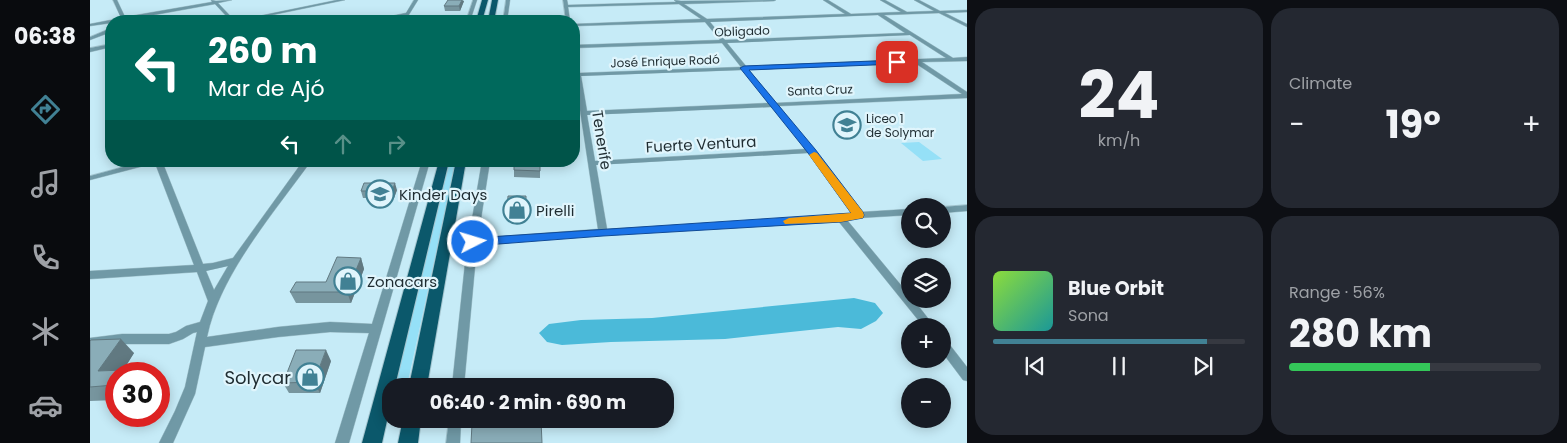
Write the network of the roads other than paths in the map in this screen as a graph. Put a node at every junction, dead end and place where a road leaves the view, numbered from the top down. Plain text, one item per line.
1 (115, 0) edge
2 (230, 0) edge
3 (343, 0) edge
4 (416, 0) edge
5 (475, 0) edge
6 (485, 0) edge
7 (495, 0) edge
8 (508, 0) edge
9 (564, 0) edge
10 (774, 0) edge
11 (825, 0) edge
12 (882, 0) edge
13 (916, 0) edge
14 (214, 1) edge
15 (678, 1) edge
16 (621, 2) edge
17 (565, 6) junction
18 (941, 12) junction
19 (967, 12) edge
20 (407, 14) joint
21 (907, 14) junction
22 (122, 15) edge
23 (148, 15) edge
24 (229, 15) edge
25 (266, 15) edge
26 (402, 15) edge
27 (470, 15) edge
28 (481, 15) edge
29 (492, 15) edge
30 (506, 15) edge
31 (567, 15) edge
32 (880, 15) junction
33 (851, 16) junction
34 (707, 21) junction
35 (105, 23) edge
36 (90, 25) edge
37 (580, 25) edge
38 (967, 26) edge
39 (105, 33) edge
40 (911, 34) junction
41 (90, 39) edge
42 (723, 42) junction
43 (105, 47) edge
44 (580, 47) edge
45 (90, 50) edge
46 (967, 58) edge
47 (951, 59) junction
48 (916, 61) junction
49 (744, 68) junction
50 (580, 75) edge
51 (580, 96) edge
52 (967, 96) edge
53 (772, 103) junction
54 (584, 113) junction
55 (811, 151) junction
56 (592, 163) junction
57 (133, 167) edge
58 (158, 167) edge
59 (303, 167) edge
60 (424, 167) edge
61 (442, 167) edge
62 (460, 167) edge
63 (485, 167) edge
64 (90, 178) edge
65 (967, 208) edge
66 (951, 209) edge
67 (901, 213) edge
68 (859, 215) junction
69 (841, 219) junction
70 (603, 232) junction
71 (473, 242) junction
72 (238, 260) junction
73 (200, 268) junction
74 (90, 275) edge
75 (213, 301) junction
76 (923, 318) edge
77 (204, 326) junction
78 (377, 329) junction
79 (200, 342) junction
80 (90, 343) edge
81 (951, 355) edge
82 (967, 376) edge
83 (420, 378) edge
84 (459, 378) edge
85 (410, 428) edge
86 (454, 428) edge
87 (166, 443) edge
88 (342, 443) edge
89 (372, 443) edge
90 (408, 443) edge
91 (453, 443) edge

1 - 22 street
2 - 14 street
3 - 25 street
4 - 20 street
5 - 27 street
6 - 28 main road
7 - 29 main road
8 - 30 street
9 - 17 street
10 - 15 street
11 - 33 street
12 - 21 street
13 - 18 street
14 - 23 street
14 - 24 street
15 - 16 street
15 - 34 street
16 - 17 street
17 - 31 street
18 - 19 street
18 - 21 street
18 - 38 street
20 - 26 street
21 - 32 street
32 - 33 street
32 - 40 street
33 - 34 street
34 - 37 street
34 - 42 street
35 - 36 street
39 - 41 street
40 - 42 street, Obligado
40 - 47 street
42 - 44 street, Obligado
42 - 49 street
43 - 45 street
46 - 47 street, José Enrique Rodó
47 - 48 street, José Enrique Rodó
48 - 49 street, José Enrique Rodó
48 - 52 street
49 - 50 street, José Enrique Rodó
49 - 53 street
51 - 54 street, Tenerife
52 - 53 street, Santa Cruz
53 - 54 street, Santa Cruz
53 - 55 street
54 - 56 street, Tenerife
55 - 56 street, Fuerte Ventura
55 - 68 street
56 - 70 street, Tenerife
57 - 64 street
58 - 73 street
59 - 72 street
60 - 78 street
61 - 89 main road
62 - 83 main road
63 - 71 street
65 - 66 street
67 - 68 street
68 - 69 street
69 - 70 street
69 - 76 street
70 - 71 street
71 - 84 street
72 - 73 street
72 - 75 street
73 - 74 street
73 - 75 street
75 - 77 street
77 - 79 street
77 - 80 street
78 - 79 street
78 - 88 street
79 - 87 street
81 - 82 street
85 - 90 main road
86 - 91 street

